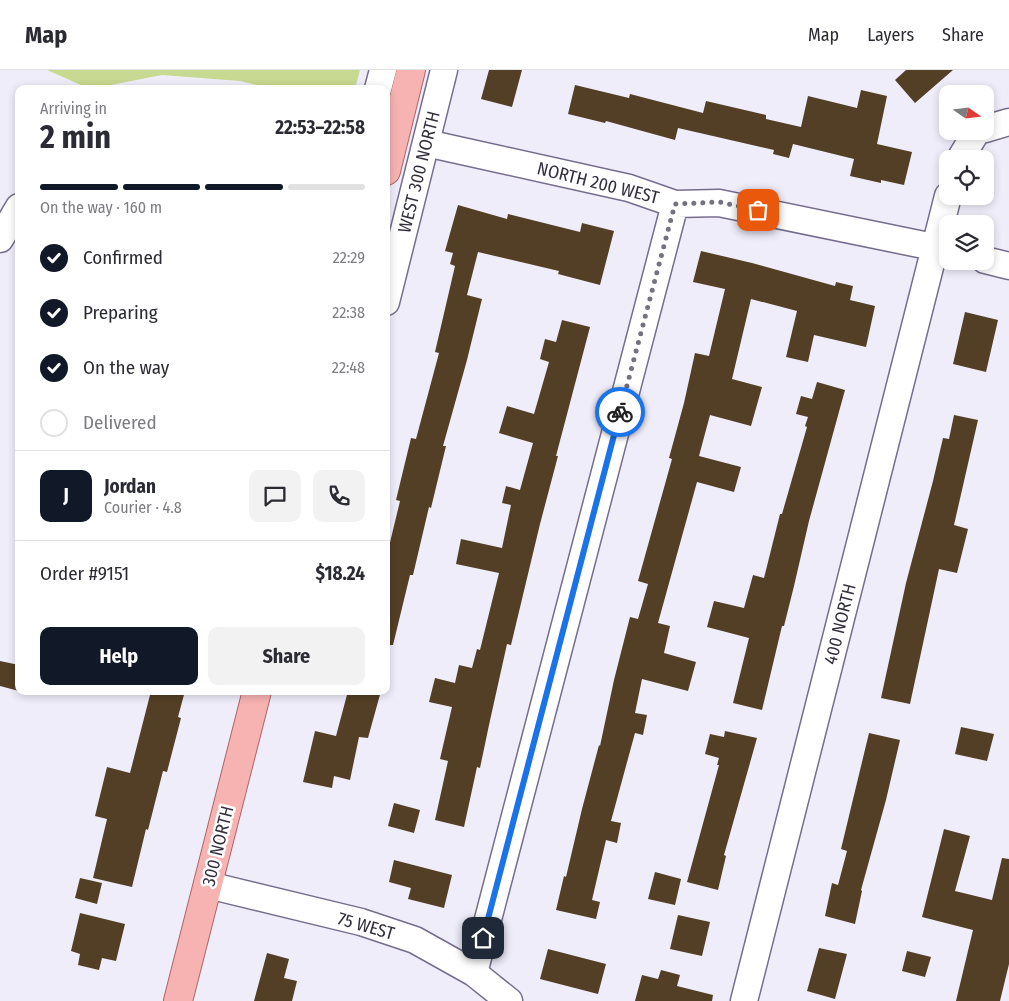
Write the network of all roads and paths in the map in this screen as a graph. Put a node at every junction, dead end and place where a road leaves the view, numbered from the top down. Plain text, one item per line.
1 (383, 70) edge
2 (411, 70) edge
3 (444, 70) edge
4 (379, 85) edge
5 (1009, 122) edge
6 (994, 126) edge
7 (426, 143) junction
8 (390, 155) edge
9 (675, 204) junction
10 (15, 214) edge
11 (0, 239) edge
12 (939, 248) edge
13 (939, 256) edge
14 (994, 262) edge
15 (1009, 266) edge
16 (390, 286) edge
17 (256, 695) edge
18 (208, 885) junction
19 (474, 973) junction
20 (178, 1001) edge
21 (509, 1001) edge
22 (744, 1001) edge

1 - 4 street
2 - 8 main road
3 - 7 street, WEST 300 NORTH
5 - 6 street
7 - 9 street, NORTH 200 WEST
7 - 16 street, WEST 300 NORTH
9 - 12 street, NORTH 200 WEST
9 - 19 street
10 - 11 street
13 - 22 street, 400 NORTH
14 - 15 street
17 - 18 main road, 300 NORTH
18 - 19 street, 75 WEST
18 - 20 main road, 300 NORTH
19 - 21 street, 75 WEST

